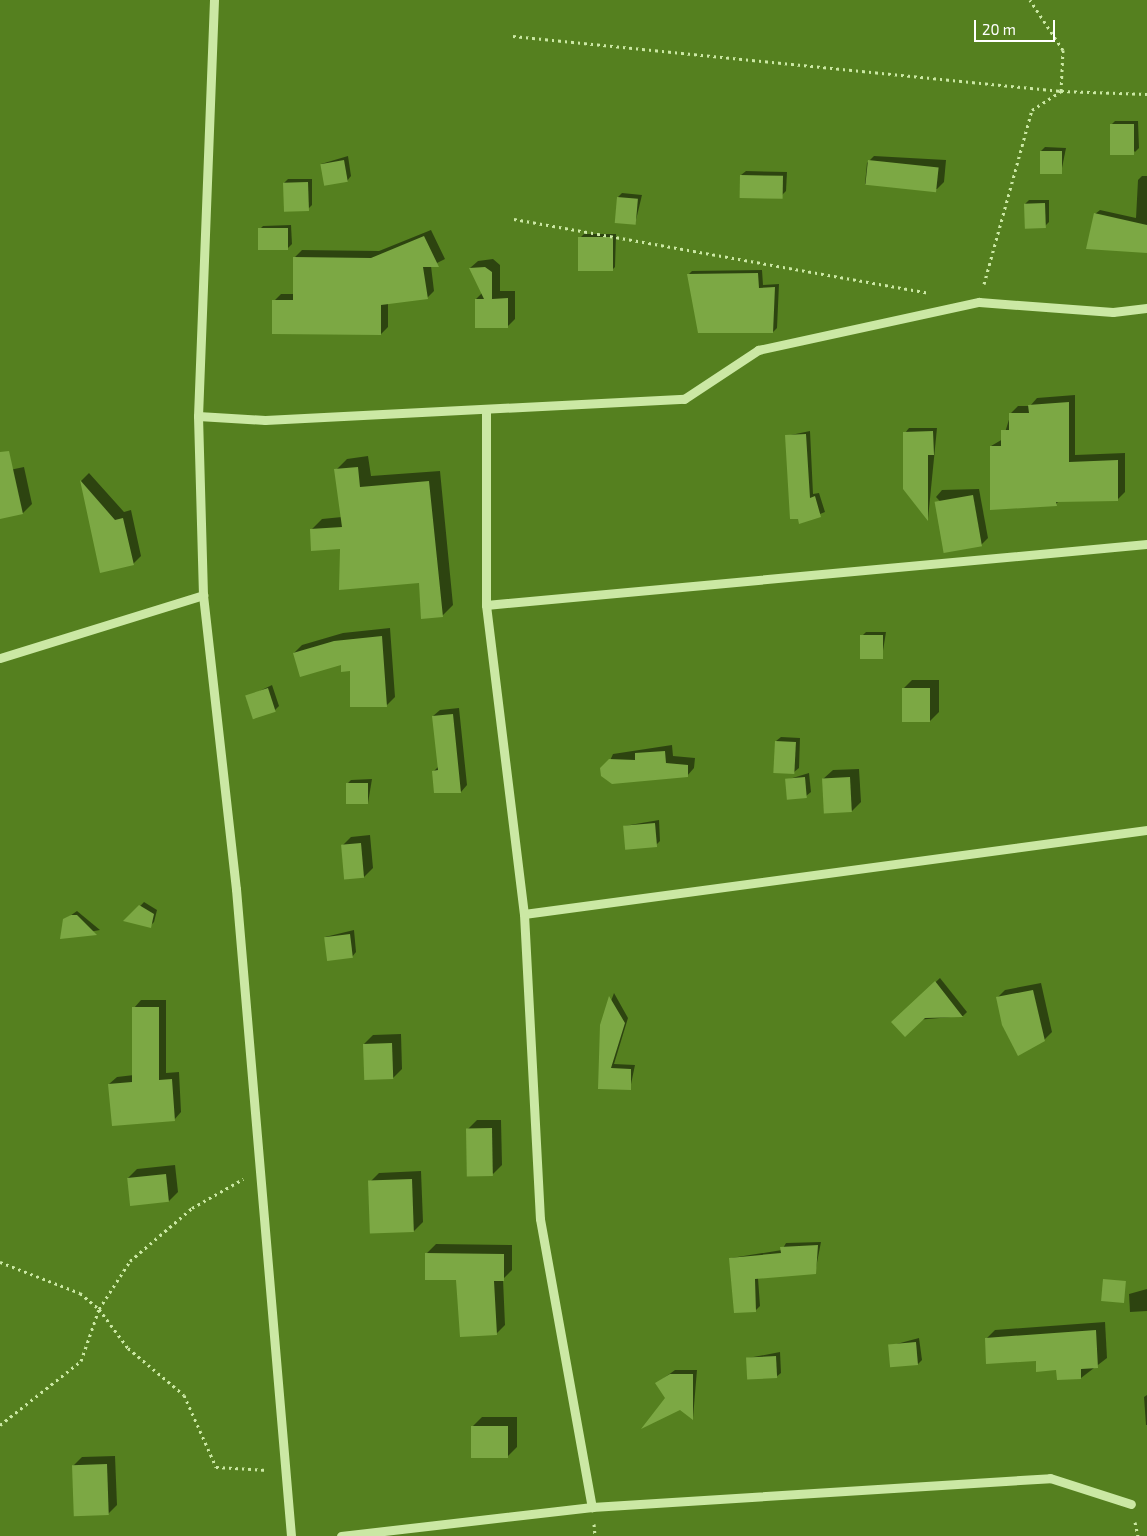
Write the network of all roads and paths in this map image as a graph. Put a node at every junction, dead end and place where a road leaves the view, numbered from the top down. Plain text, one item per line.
1 (214, 0) edge
2 (1030, 0) edge
3 (513, 36) dead end
4 (1062, 91) junction
5 (1147, 94) edge
6 (514, 219) dead end
7 (931, 294) dead end
8 (979, 302) junction
9 (1147, 308) edge
10 (486, 411) junction
11 (198, 416) junction
12 (1147, 544) edge
13 (203, 595) junction
14 (486, 605) junction
15 (0, 658) edge
16 (1147, 830) edge
17 (524, 914) junction
18 (257, 1171) junction
19 (0, 1262) edge
20 (99, 1309) junction
21 (0, 1425) edge
22 (284, 1471) junction
23 (1131, 1504) dead end
24 (592, 1507) junction
25 (291, 1536) edge
26 (342, 1536) edge

1 - 11 street
2 - 4 path
3 - 4 path
4 - 5 path
4 - 8 path
6 - 7 path
8 - 9 street
8 - 10 street
10 - 11 street
10 - 14 street
11 - 13 street
12 - 14 street
13 - 15 street
13 - 18 street
14 - 17 street
16 - 17 street
17 - 24 street
18 - 20 path
18 - 22 street
19 - 20 path
20 - 21 path
20 - 22 path
22 - 25 street
23 - 24 street
24 - 26 street

